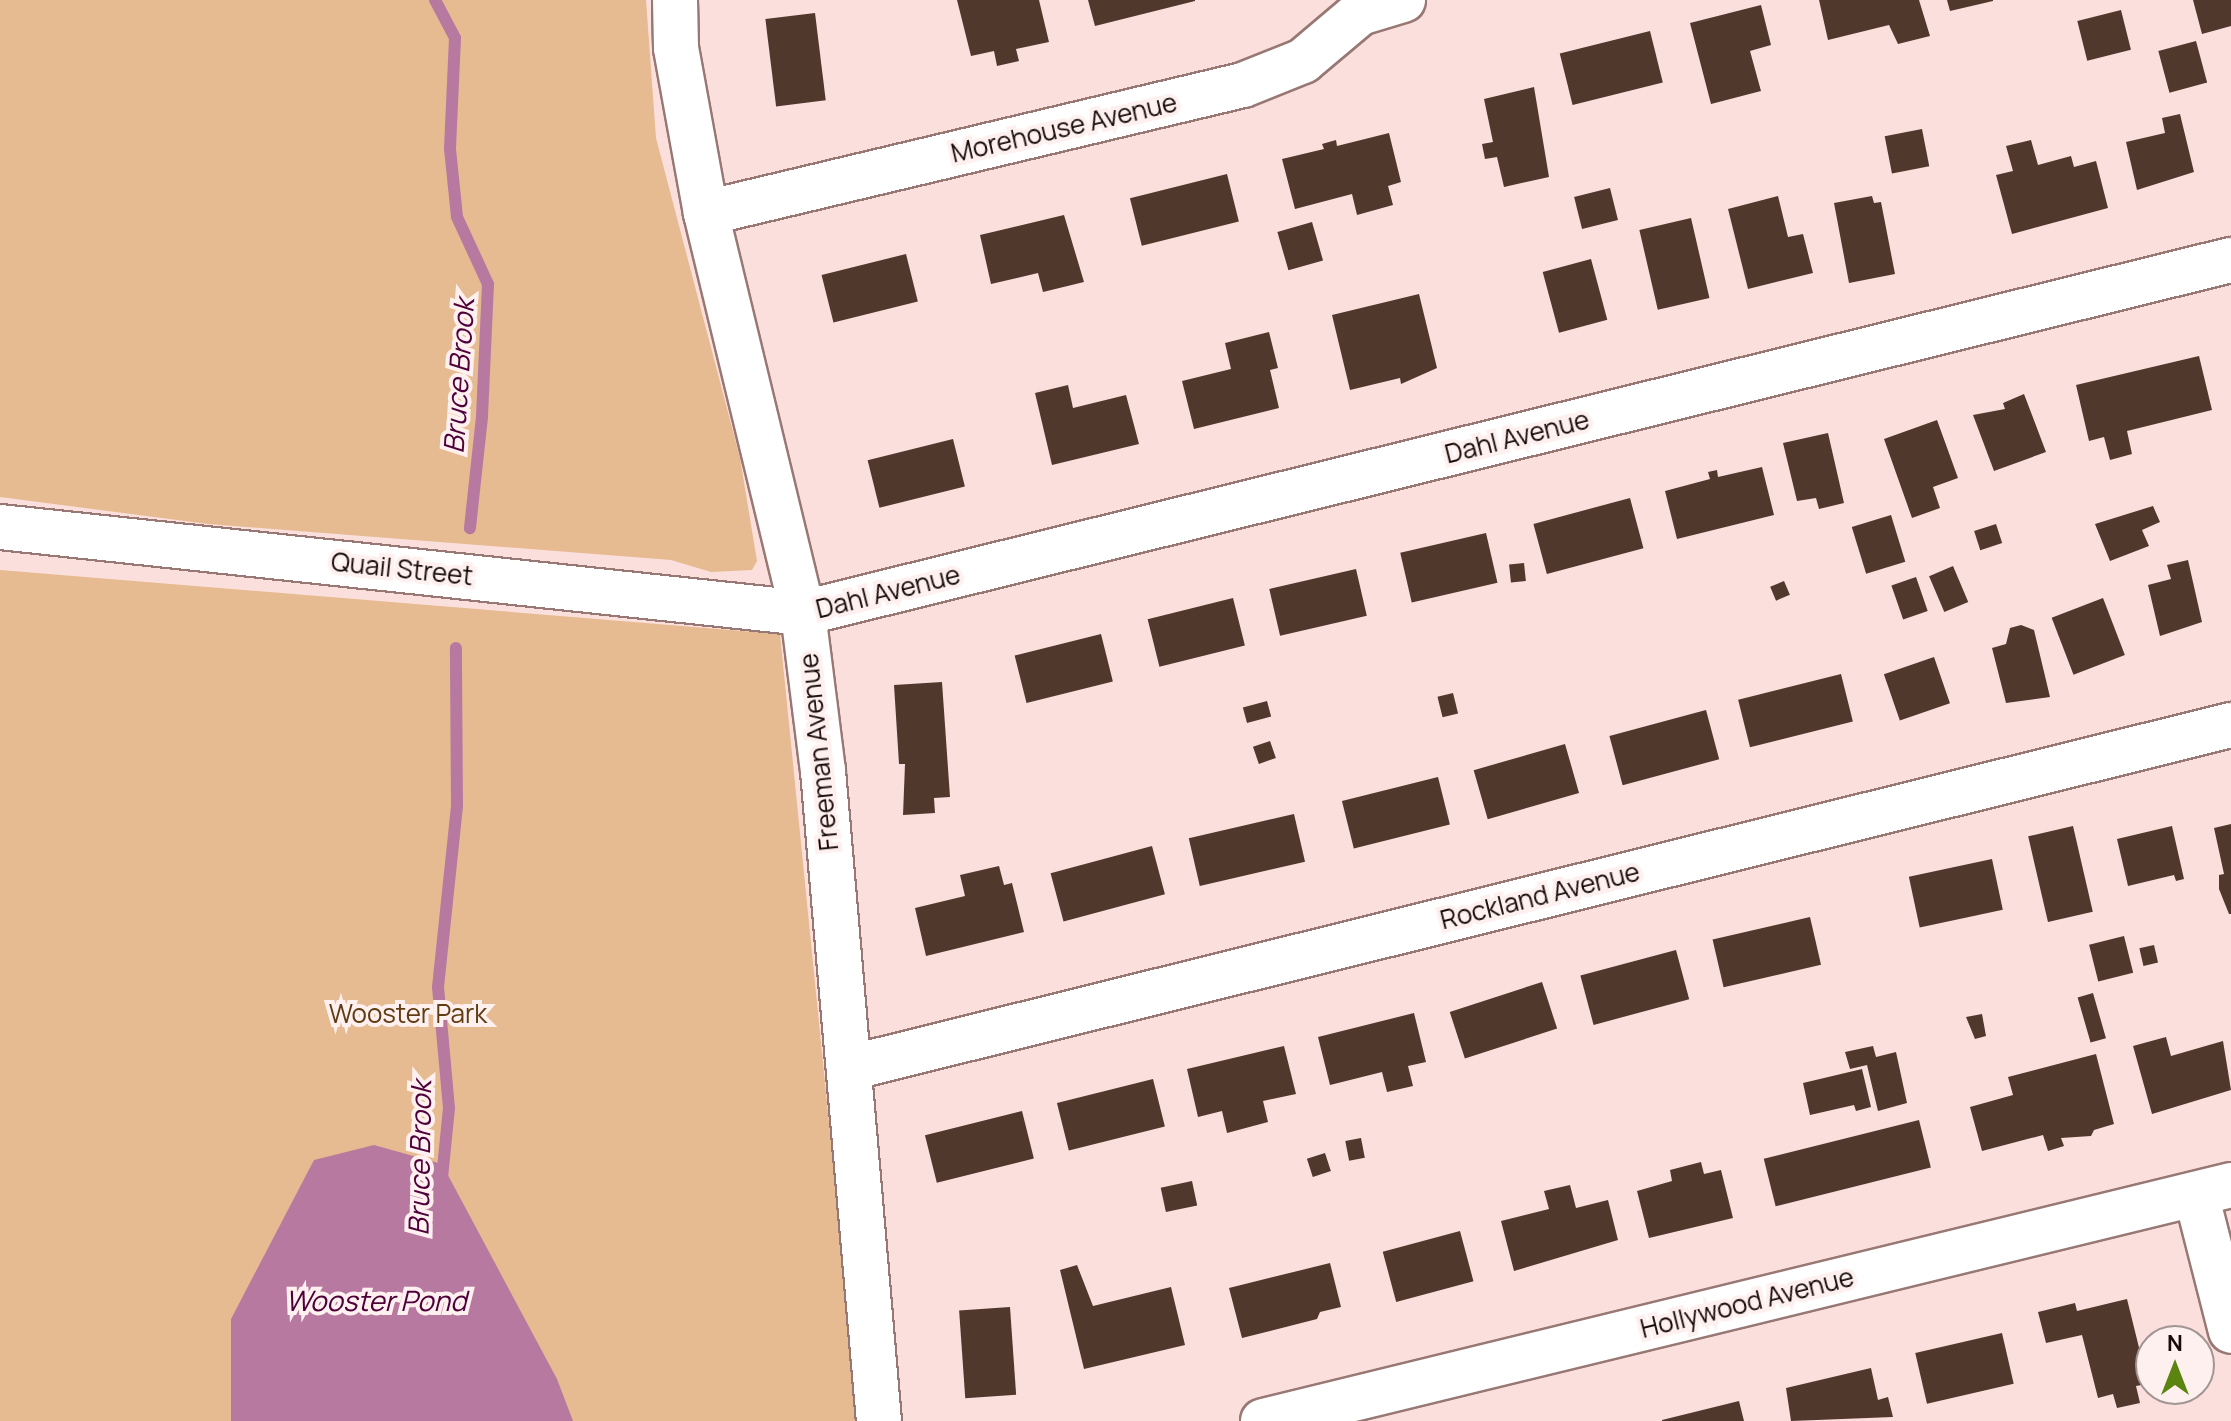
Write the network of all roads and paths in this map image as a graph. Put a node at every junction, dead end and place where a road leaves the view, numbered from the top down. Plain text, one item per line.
1 (675, 0) edge
2 (1403, 0) edge
3 (706, 213) junction
4 (2231, 260) edge
5 (0, 527) edge
6 (803, 613) junction
7 (2231, 725) edge
8 (849, 1068) junction
9 (2213, 1190) edge
10 (2231, 1331) edge
11 (879, 1421) edge
12 (1263, 1421) edge

1 - 3 street, Freeman Avenue
2 - 3 street, Morehouse Avenue
3 - 6 street, Freeman Avenue
4 - 6 street, Dahl Avenue
5 - 6 street, Quail Street
6 - 8 street, Freeman Avenue
7 - 8 street, Rockland Avenue
8 - 11 street, Freeman Avenue
9 - 10 street
9 - 12 street, Hollywood Avenue

